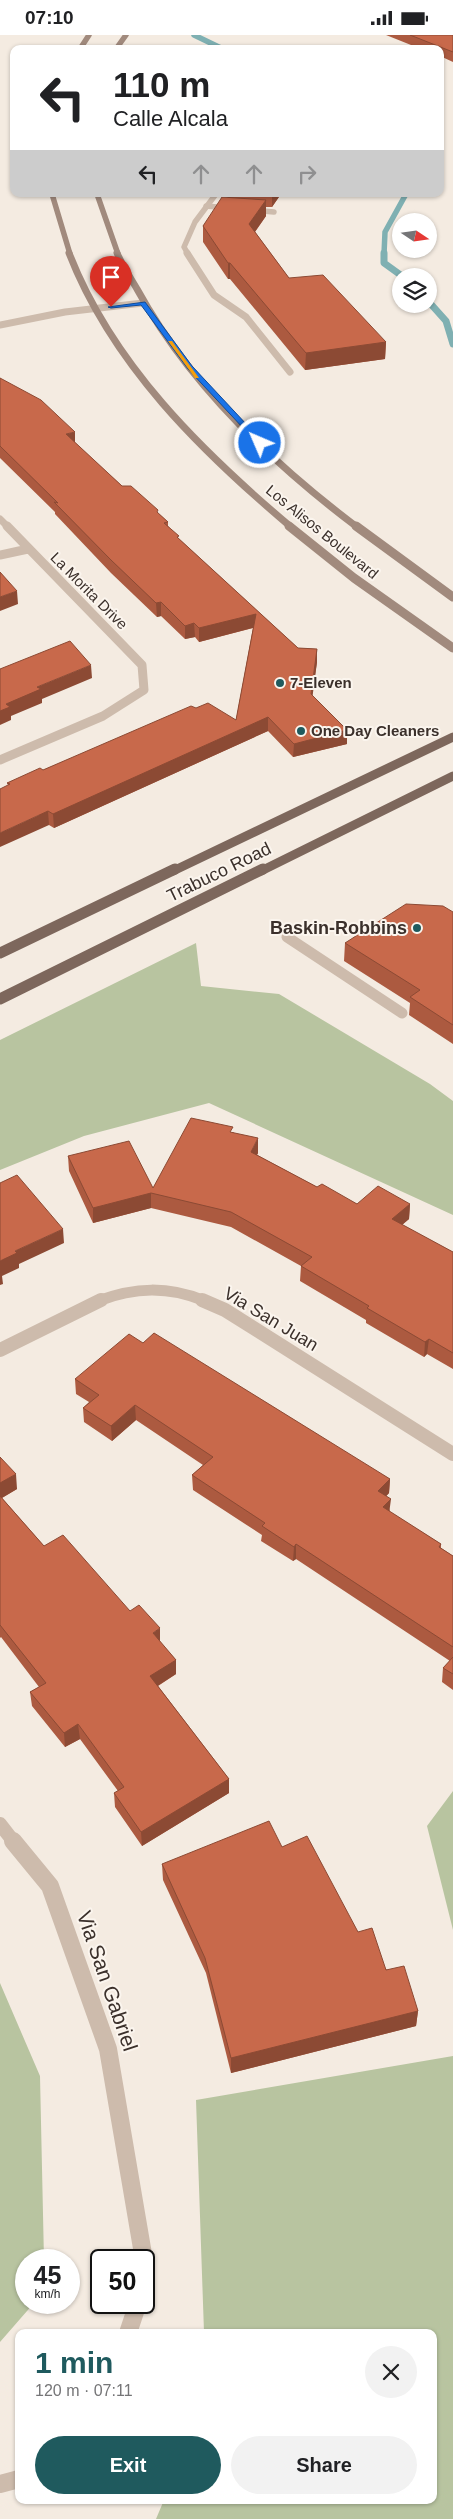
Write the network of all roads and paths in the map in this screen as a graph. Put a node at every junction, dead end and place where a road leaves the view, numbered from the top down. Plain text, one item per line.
1 (53, 197) edge
2 (98, 197) edge
3 (214, 197) edge
4 (206, 206) junction
5 (274, 212) dead end
6 (143, 303) junction
7 (94, 308) junction
8 (0, 325) edge
9 (290, 372) dead end
10 (0, 519) edge
11 (28, 549) junction
12 (0, 555) edge
13 (453, 597) edge
14 (453, 648) edge
15 (453, 737) edge
16 (0, 760) edge
17 (453, 776) edge
18 (287, 937) dead end
19 (0, 953) edge
20 (0, 999) edge
21 (402, 1013) dead end
22 (0, 1350) edge
23 (453, 1454) edge
24 (0, 1823) edge
25 (142, 2249) edge
26 (134, 2314) edge
27 (129, 2329) edge
28 (15, 2480) edge
29 (0, 2484) edge

1 - 7 main road, Los Alisos Boulevard
2 - 6 main road, Los Alisos Boulevard
3 - 4 street
4 - 5 street
4 - 9 street
6 - 7 street
6 - 13 main road, Los Alisos Boulevard
7 - 8 street
7 - 14 main road, Los Alisos Boulevard
10 - 11 street, La Morita Drive
11 - 12 street
11 - 16 street, La Morita Drive
15 - 19 main road, Trabuco Road
17 - 20 main road, Trabuco Road
18 - 21 street
22 - 23 street, Via San Juan
24 - 25 street, Via San Gabriel
26 - 27 street
28 - 29 street

